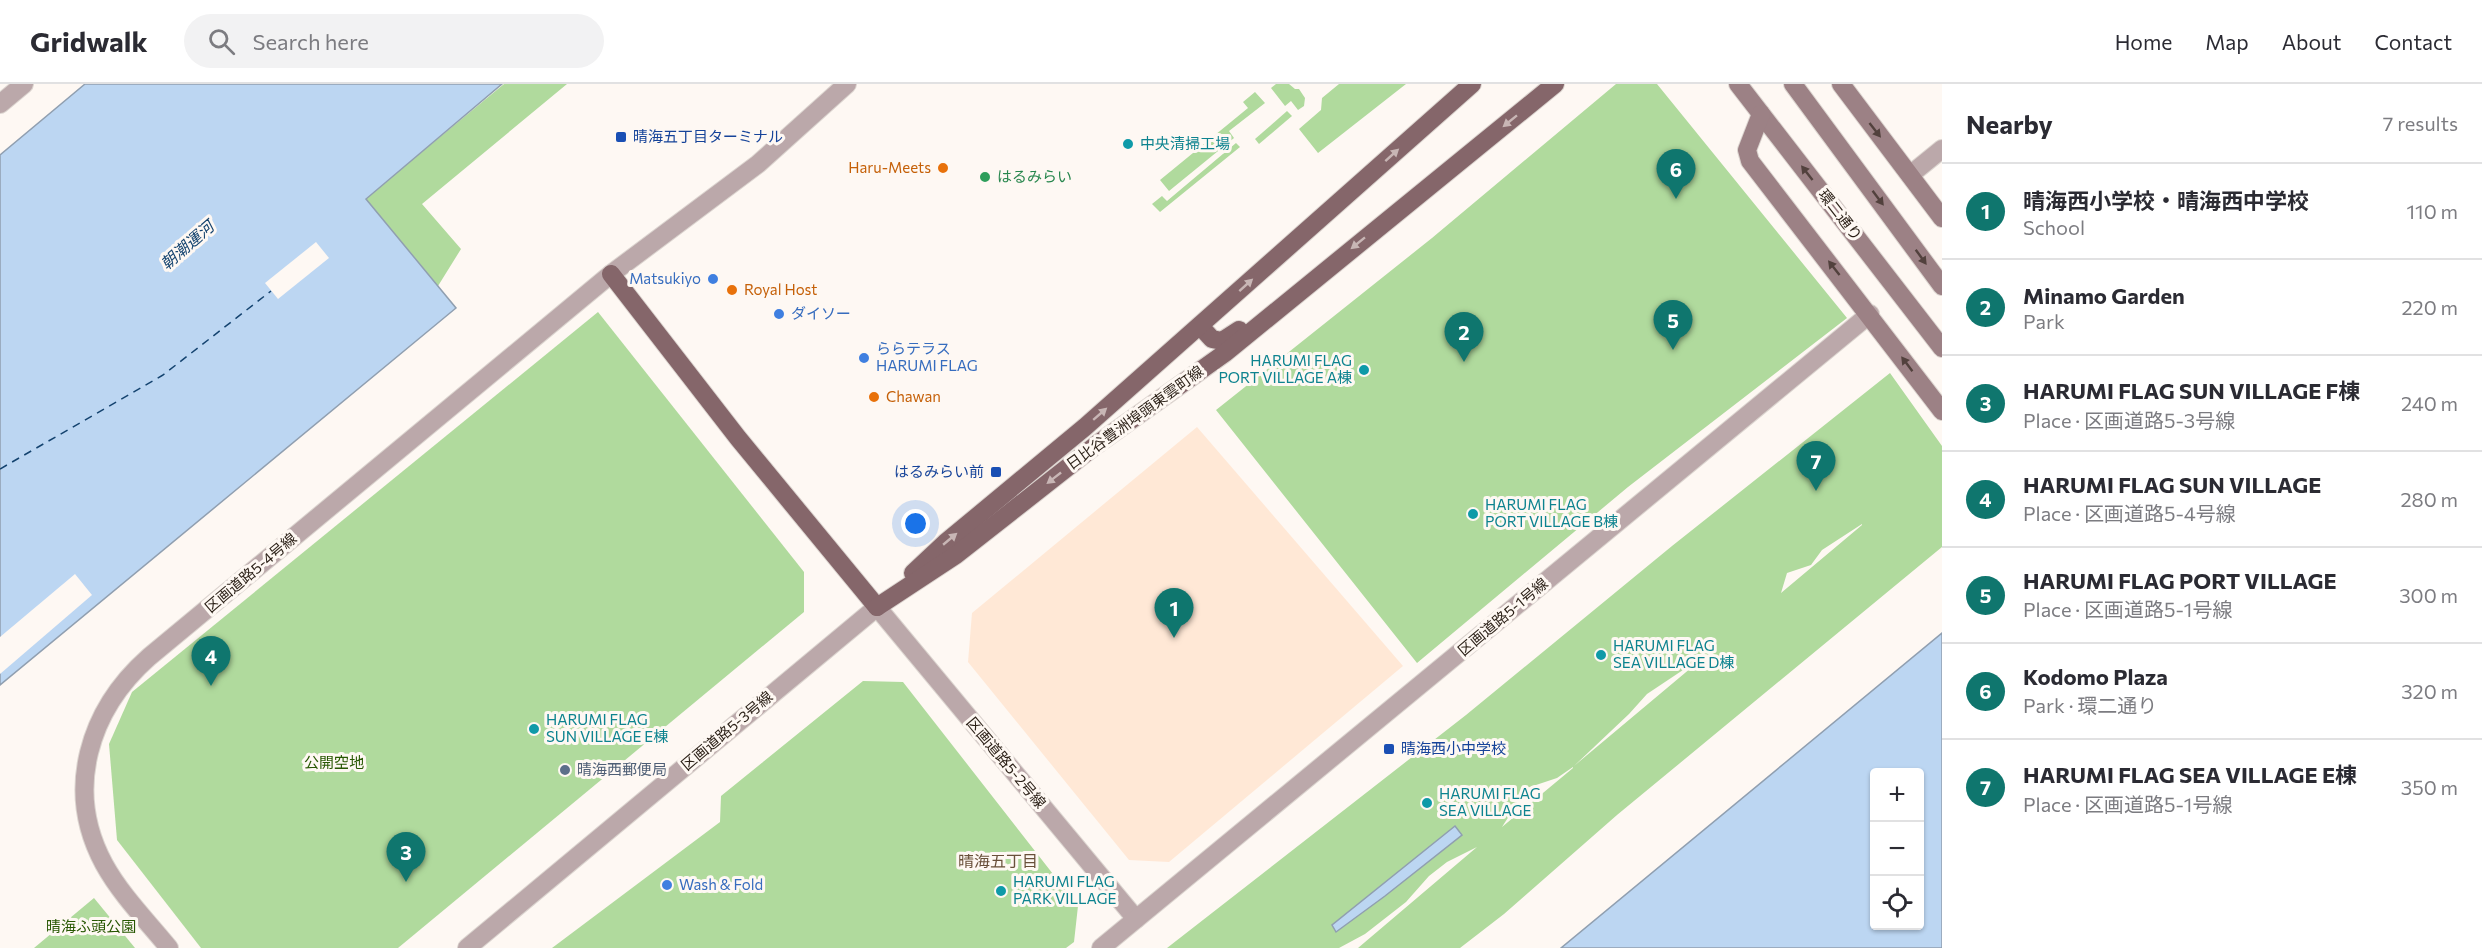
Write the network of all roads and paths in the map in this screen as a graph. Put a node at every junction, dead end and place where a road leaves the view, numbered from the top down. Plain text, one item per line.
1 (24, 84) edge
2 (847, 84) edge
3 (1472, 84) edge
4 (1555, 84) edge
5 (1737, 84) edge
6 (1793, 84) edge
7 (1840, 84) edge
8 (0, 104) edge
9 (1761, 114) junction
10 (1942, 149) edge
11 (1910, 175) junction
12 (1942, 218) edge
13 (612, 274) junction
14 (1942, 286) edge
15 (1294, 296) junction
16 (1870, 314) junction
17 (1200, 326) junction
18 (1942, 348) edge
19 (1942, 411) edge
20 (877, 607) junction
21 (1136, 919) junction
22 (169, 948) edge
23 (467, 948) edge
24 (1101, 948) edge

1 - 8 street
2 - 13 street, 区画道路5-4号線
17 -> 3 main road, 日比谷豊洲埠頭東雲町線
4 -> 15 main road, 日比谷豊洲埠頭東雲町線
5 - 9 main road, 環二通り
6 -> 14 main road
7 -> 11 main road
16 -> 9 main road
18 -> 9 main road, 環二通り
10 - 11 street
11 - 12 main road
13 - 20 main road
13 - 22 street, 区画道路5-4号線
15 - 17 main road
15 -> 20 main road, 日比谷豊洲埠頭東雲町線
19 -> 16 main road
16 - 21 street, 区画道路5-1号線
20 -> 17 main road, 日比谷豊洲埠頭東雲町線
20 - 21 street, 区画道路5-2号線
20 - 23 street, 区画道路5-3号線
21 - 24 street

